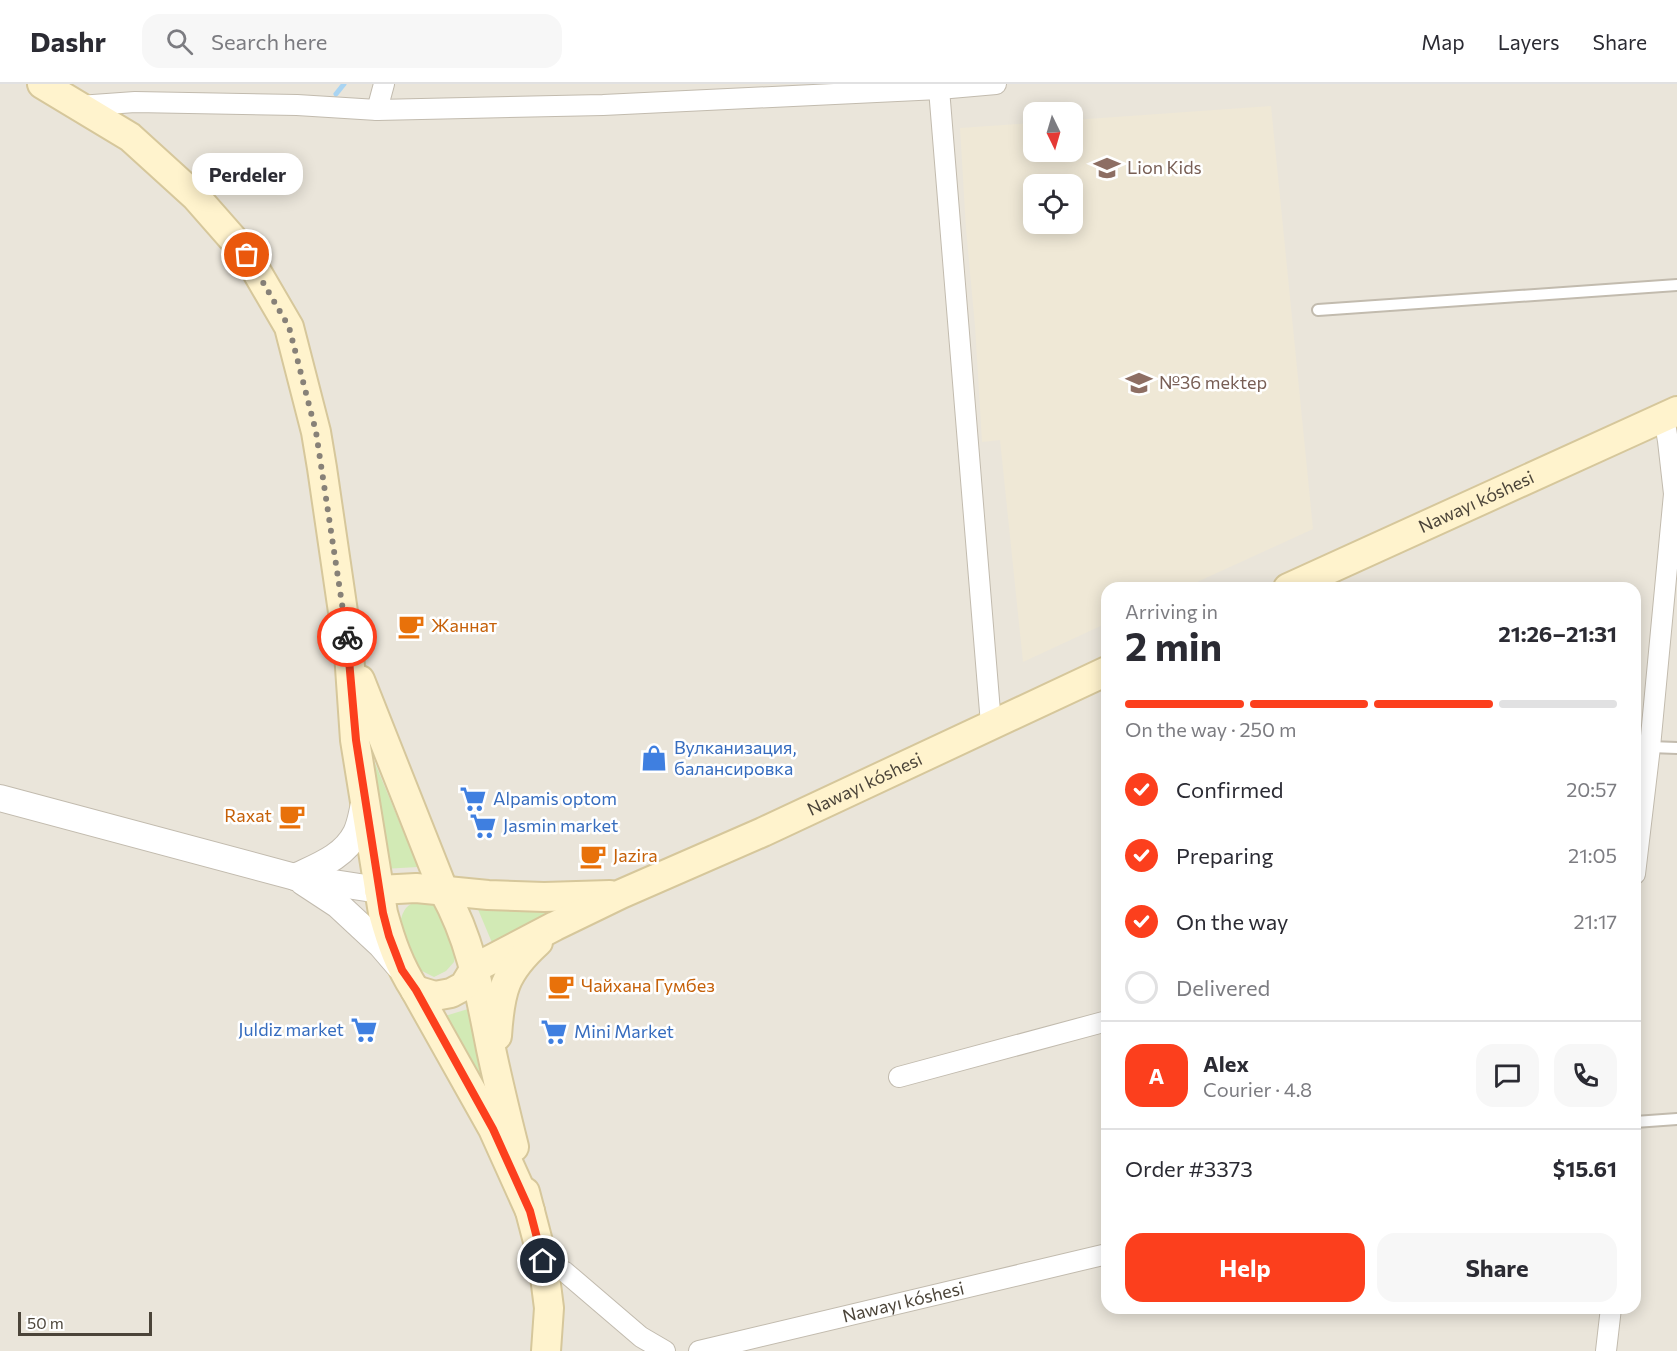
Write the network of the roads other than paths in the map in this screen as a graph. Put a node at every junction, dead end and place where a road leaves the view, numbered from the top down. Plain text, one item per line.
1 (42, 84) edge
2 (384, 84) edge
3 (996, 84) edge
4 (898, 87) edge
5 (939, 89) junction
6 (79, 106) junction
7 (377, 110) junction
8 (1677, 285) edge
9 (1318, 310) dead end
10 (1670, 414) edge
11 (1300, 582) edge
12 (349, 653) junction
13 (1101, 674) edge
14 (991, 724) junction
15 (1650, 747) junction
16 (1677, 748) edge
17 (0, 798) edge
18 (365, 801) junction
19 (1641, 823) edge
20 (295, 877) junction
21 (379, 890) junction
22 (444, 892) junction
23 (621, 894) junction
24 (555, 926) junction
25 (475, 968) junction
26 (409, 980) junction
27 (1101, 1023) edge
28 (495, 1071) junction
29 (899, 1077) dead end
30 (1677, 1119) edge
31 (1641, 1122) edge
32 (530, 1211) junction
33 (1101, 1255) edge
34 (543, 1261) junction
35 (1610, 1314) edge
36 (546, 1351) edge
37 (665, 1351) edge
38 (699, 1351) edge
39 (1606, 1351) edge

1 - 6 main road
2 - 7 street
3 - 5 street
4 - 5 street
4 - 7 street
5 - 14 street
6 - 7 street
6 - 12 main road
8 - 9 lane
10 - 11 main road, Nawayı kóshesi
10 - 15 street, Nawayı kóshesi
12 - 18 main road
12 - 22 main road
13 - 14 main road, Nawayı kóshesi
14 - 23 main road, Nawayı kóshesi
15 - 16 lane
15 - 19 street, Nawayı kóshesi
17 - 20 street
18 - 20 street
18 - 21 main road
20 - 21 street
20 - 26 street
21 - 22 main road
21 - 26 main road
22 - 23 main road
22 - 25 main road
23 - 24 main road, Nawayı kóshesi
24 - 25 main road
24 - 28 main road
25 - 26 main road
25 - 28 main road
26 - 32 main road
27 - 29 street
28 - 32 main road
30 - 31 lane
32 - 34 main road
33 - 38 street, Nawayı kóshesi
34 - 36 main road
34 - 37 street
35 - 39 street

